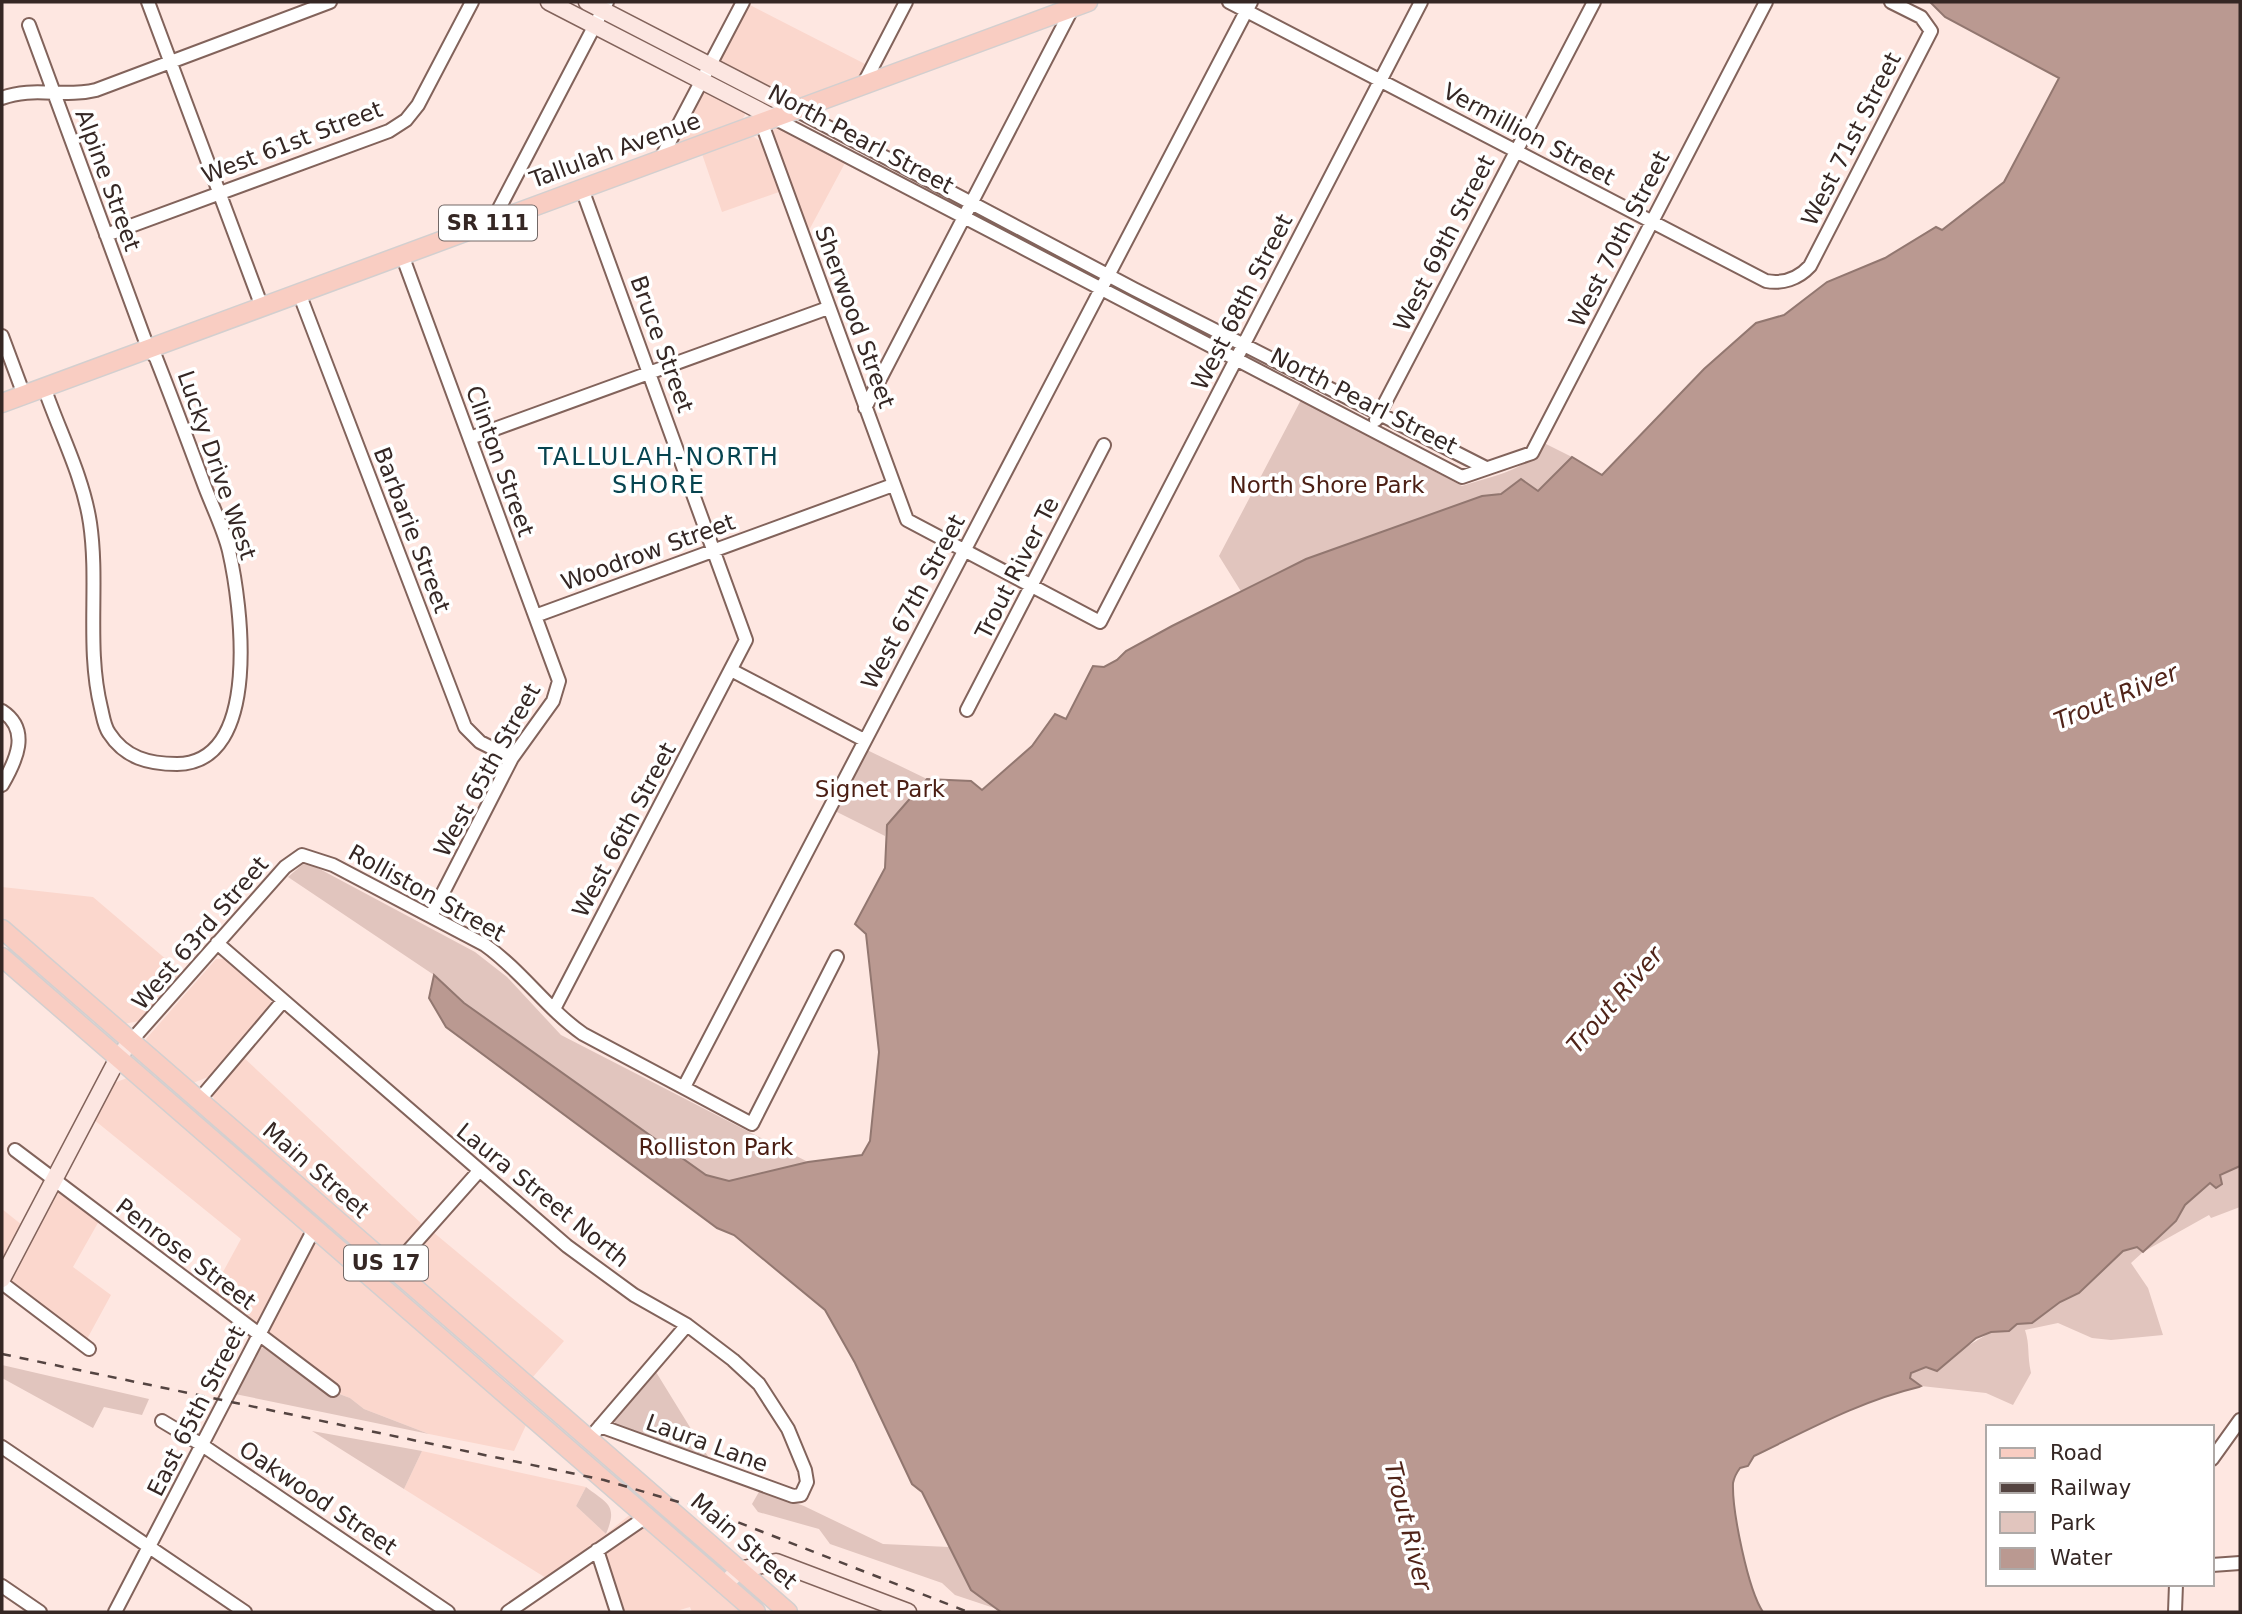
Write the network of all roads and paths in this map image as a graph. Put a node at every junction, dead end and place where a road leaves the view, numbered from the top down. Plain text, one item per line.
1 (148, 2) edge
2 (330, 2) edge
3 (472, 2) edge
4 (549, 2) edge
5 (587, 2) edge
6 (743, 2) edge
7 (906, 2) edge
8 (1229, 2) edge
9 (1421, 2) edge
10 (1594, 2) edge
11 (1766, 2) edge
12 (1891, 2) edge
13 (1081, 4) edge
14 (605, 6) edge
15 (1248, 6) edge
16 (29, 25) dead end
17 (594, 25) junction
18 (170, 63) junction
19 (709, 65) junction
20 (1380, 80) junction
21 (702, 81) junction
22 (863, 85) junction
23 (54, 95) junction
24 (2, 98) edge
25 (794, 110) junction
26 (766, 119) junction
27 (1516, 151) junction
28 (660, 160) junction
29 (582, 189) junction
30 (219, 193) junction
31 (973, 202) junction
32 (964, 219) junction
33 (492, 222) junction
34 (1651, 222) junction
35 (106, 234) junction
36 (402, 254) junction
37 (1810, 266) joint
38 (1108, 275) junction
39 (1100, 290) junction
40 (299, 293) junction
41 (262, 307) junction
42 (828, 308) junction
43 (2, 336) edge
44 (1244, 344) junction
45 (148, 348) junction
46 (1236, 360) junction
47 (649, 372) junction
48 (44, 387) junction
49 (24, 395) junction
50 (2, 403) edge
51 (866, 408) junction
52 (1378, 415) junction
53 (1371, 429) junction
54 (470, 439) junction
55 (1104, 445) dead end
56 (1486, 468) junction
57 (893, 485) junction
58 (716, 550) junction
59 (963, 552) junction
60 (1031, 587) junction
61 (535, 616) junction
62 (731, 670) junction
63 (559, 681) joint
64 (967, 710) dead end
65 (2, 711) edge
66 (864, 740) junction
67 (512, 758) junction
68 (2, 785) edge
69 (302, 855) joint
70 (430, 916) junction
71 (2, 929) edge
72 (217, 943) junction
73 (2, 957) edge
74 (837, 957) dead end
75 (284, 1001) junction
76 (554, 1009) junction
77 (131, 1041) junction
78 (118, 1058) junction
79 (684, 1087) junction
80 (199, 1100) junction
81 (15, 1150) dead end
82 (479, 1171) junction
83 (54, 1180) junction
84 (314, 1228) junction
85 (392, 1269) junction
86 (2, 1281) edge
87 (438, 1308) junction
88 (687, 1325) junction
89 (259, 1335) junction
90 (89, 1349) dead end
91 (333, 1390) dead end
92 (535, 1392) junction
93 (521, 1408) junction
94 (2240, 1420) edge
95 (162, 1421) dead end
96 (594, 1433) junction
97 (202, 1445) junction
98 (2, 1447) edge
99 (2214, 1456) edge
100 (801, 1495) joint
101 (646, 1517) junction
102 (149, 1547) junction
103 (597, 1550) junction
104 (2240, 1563) edge
105 (2214, 1565) edge
106 (739, 1570) junction
107 (724, 1585) junction
108 (2, 1586) edge
109 (2176, 1586) edge
110 (40, 1612) edge
111 (115, 1612) edge
112 (245, 1612) edge
113 (448, 1612) edge
114 (508, 1612) edge
115 (617, 1612) edge
116 (756, 1612) edge
117 (788, 1612) edge
118 (908, 1612) edge
119 (2175, 1612) edge

1 - 18 street
2 - 18 street
3 - 30 street, West 61st Street
4 - 17 street, North Pearl Street
5 - 14 street, North Pearl Street
6 - 19 street
7 - 22 street
8 - 15 street, Vermillion Street
9 - 20 street, West 68th Street
10 - 27 street, West 69th Street
11 - 34 street, West 70th Street
12 - 37 street, West 71st Street
13 - 22 main road, Tallulah Avenue / SR 111
13 - 31 street
14 - 17 street
14 - 19 street, North Pearl Street
15 - 20 street, Vermillion Street
15 - 38 street, West 67th Street
16 - 23 street, Alpine Street
17 - 21 street, North Pearl Street
17 - 33 street
18 - 23 street
18 - 30 street
19 - 21 street
19 - 25 street, North Pearl Street
20 - 27 street, Vermillion Street
20 - 44 street, West 68th Street
21 - 26 street, North Pearl Street
21 - 28 street
22 - 25 main road, Tallulah Avenue / SR 111
23 - 24 street
23 - 35 street, Alpine Street
25 - 26 main road, Tallulah Avenue / SR 111
25 - 31 street, North Pearl Street
26 - 28 main road, Tallulah Avenue / SR 111
26 - 32 street, North Pearl Street
26 - 42 street, Sherwood Street
27 - 34 street, Vermillion Street
27 - 52 street, West 69th Street
28 - 29 main road, Tallulah Avenue / SR 111
29 - 33 main road, Tallulah Avenue / SR 111
29 - 47 street, Bruce Street
30 - 35 street, West 61st Street
30 - 41 street
31 - 32 street
31 - 38 street, North Pearl Street
32 - 39 street, North Pearl Street
32 - 51 street
33 - 36 main road, Tallulah Avenue / SR 111
34 - 37 street, Vermillion Street
34 - 56 street, West 70th Street
35 - 45 street, Alpine Street
36 - 40 main road, Tallulah Avenue / SR 111
36 - 54 street, Clinton Street
38 - 39 street, West 67th Street
38 - 44 street, North Pearl Street
39 - 46 street, North Pearl Street
39 - 59 street, West 67th Street
40 - 41 main road, Tallulah Avenue / SR 111
40 - 67 street, Barbarie Street
41 - 45 main road, Tallulah Avenue / SR 111
42 - 47 street
42 - 51 street, Sherwood Street
43 - 49 street
44 - 46 street, West 68th Street
44 - 52 street, North Pearl Street
45 - 48 main road, Tallulah Avenue / SR 111
45 - 48 street, Lucky Drive West
46 - 53 street, North Pearl Street
46 - 60 street, West 68th Street
47 - 54 street
47 - 58 street, Bruce Street
48 - 49 main road, Tallulah Avenue / SR 111
49 - 50 main road, Tallulah Avenue / SR 111
51 - 57 street, Sherwood Street
52 - 53 street, West 69th Street
52 - 56 street, North Pearl Street
53 - 56 street, North Pearl Street
54 - 61 street, Clinton Street
55 - 60 street, Trout River Te
57 - 58 street, Woodrow Street
57 - 59 street, Sherwood Street
58 - 61 street, Woodrow Street
58 - 62 street, Bruce Street
59 - 60 street
59 - 66 street, West 67th Street
60 - 64 street, Trout River Te
61 - 63 street, Clinton Street
62 - 66 street
62 - 76 street, West 66th Street
63 - 67 street, West 65th Street
65 - 68 street
66 - 79 street, West 67th Street
67 - 70 street, West 65th Street
69 - 70 street, Rolliston Street
69 - 72 street, West 63rd Street
70 - 76 street, Rolliston Street
71 - 77 main road, Main Street / US 17
72 - 75 street, Laura Street North
72 - 77 street, West 63rd Street
73 - 78 main road, Main Street / US 17
74 - 79 street
75 - 80 street
75 - 82 street, Laura Street North
76 - 79 street
77 - 78 street
77 - 80 main road, Main Street / US 17
78 - 83 street
78 - 84 main road, Main Street / US 17
80 - 85 main road, Main Street / US 17
81 - 83 street, Penrose Street
82 - 85 street
82 - 88 street, Laura Street North
83 - 86 street
83 - 89 street, Penrose Street
84 - 87 main road
84 - 89 street, East 65th Street
84 - 93 main road, Main Street / US 17
85 - 87 main road, Main Street / US 17
86 - 90 street
87 - 92 main road, Main Street / US 17
88 - 96 street
88 - 100 street, Laura Street North
89 - 91 street, Penrose Street
89 - 97 street, East 65th Street
92 - 93 street
92 - 96 main road, Main Street / US 17
93 - 101 main road, Main Street / US 17
94 - 99 street
95 - 97 street, Oakwood Street
96 - 100 street, Laura Lane
96 - 106 main road, Main Street / US 17
97 - 102 street, East 65th Street
97 - 113 street, Oakwood Street
98 - 102 street
101 - 103 street
101 - 107 main road, Main Street / US 17
102 - 111 street, East 65th Street
102 - 112 street
103 - 114 street
103 - 115 street
104 - 105 street
106 - 107 street
106 - 117 main road, Main Street / US 17
106 - 118 street
107 - 116 main road, Main Street / US 17
108 - 110 street
109 - 119 street

